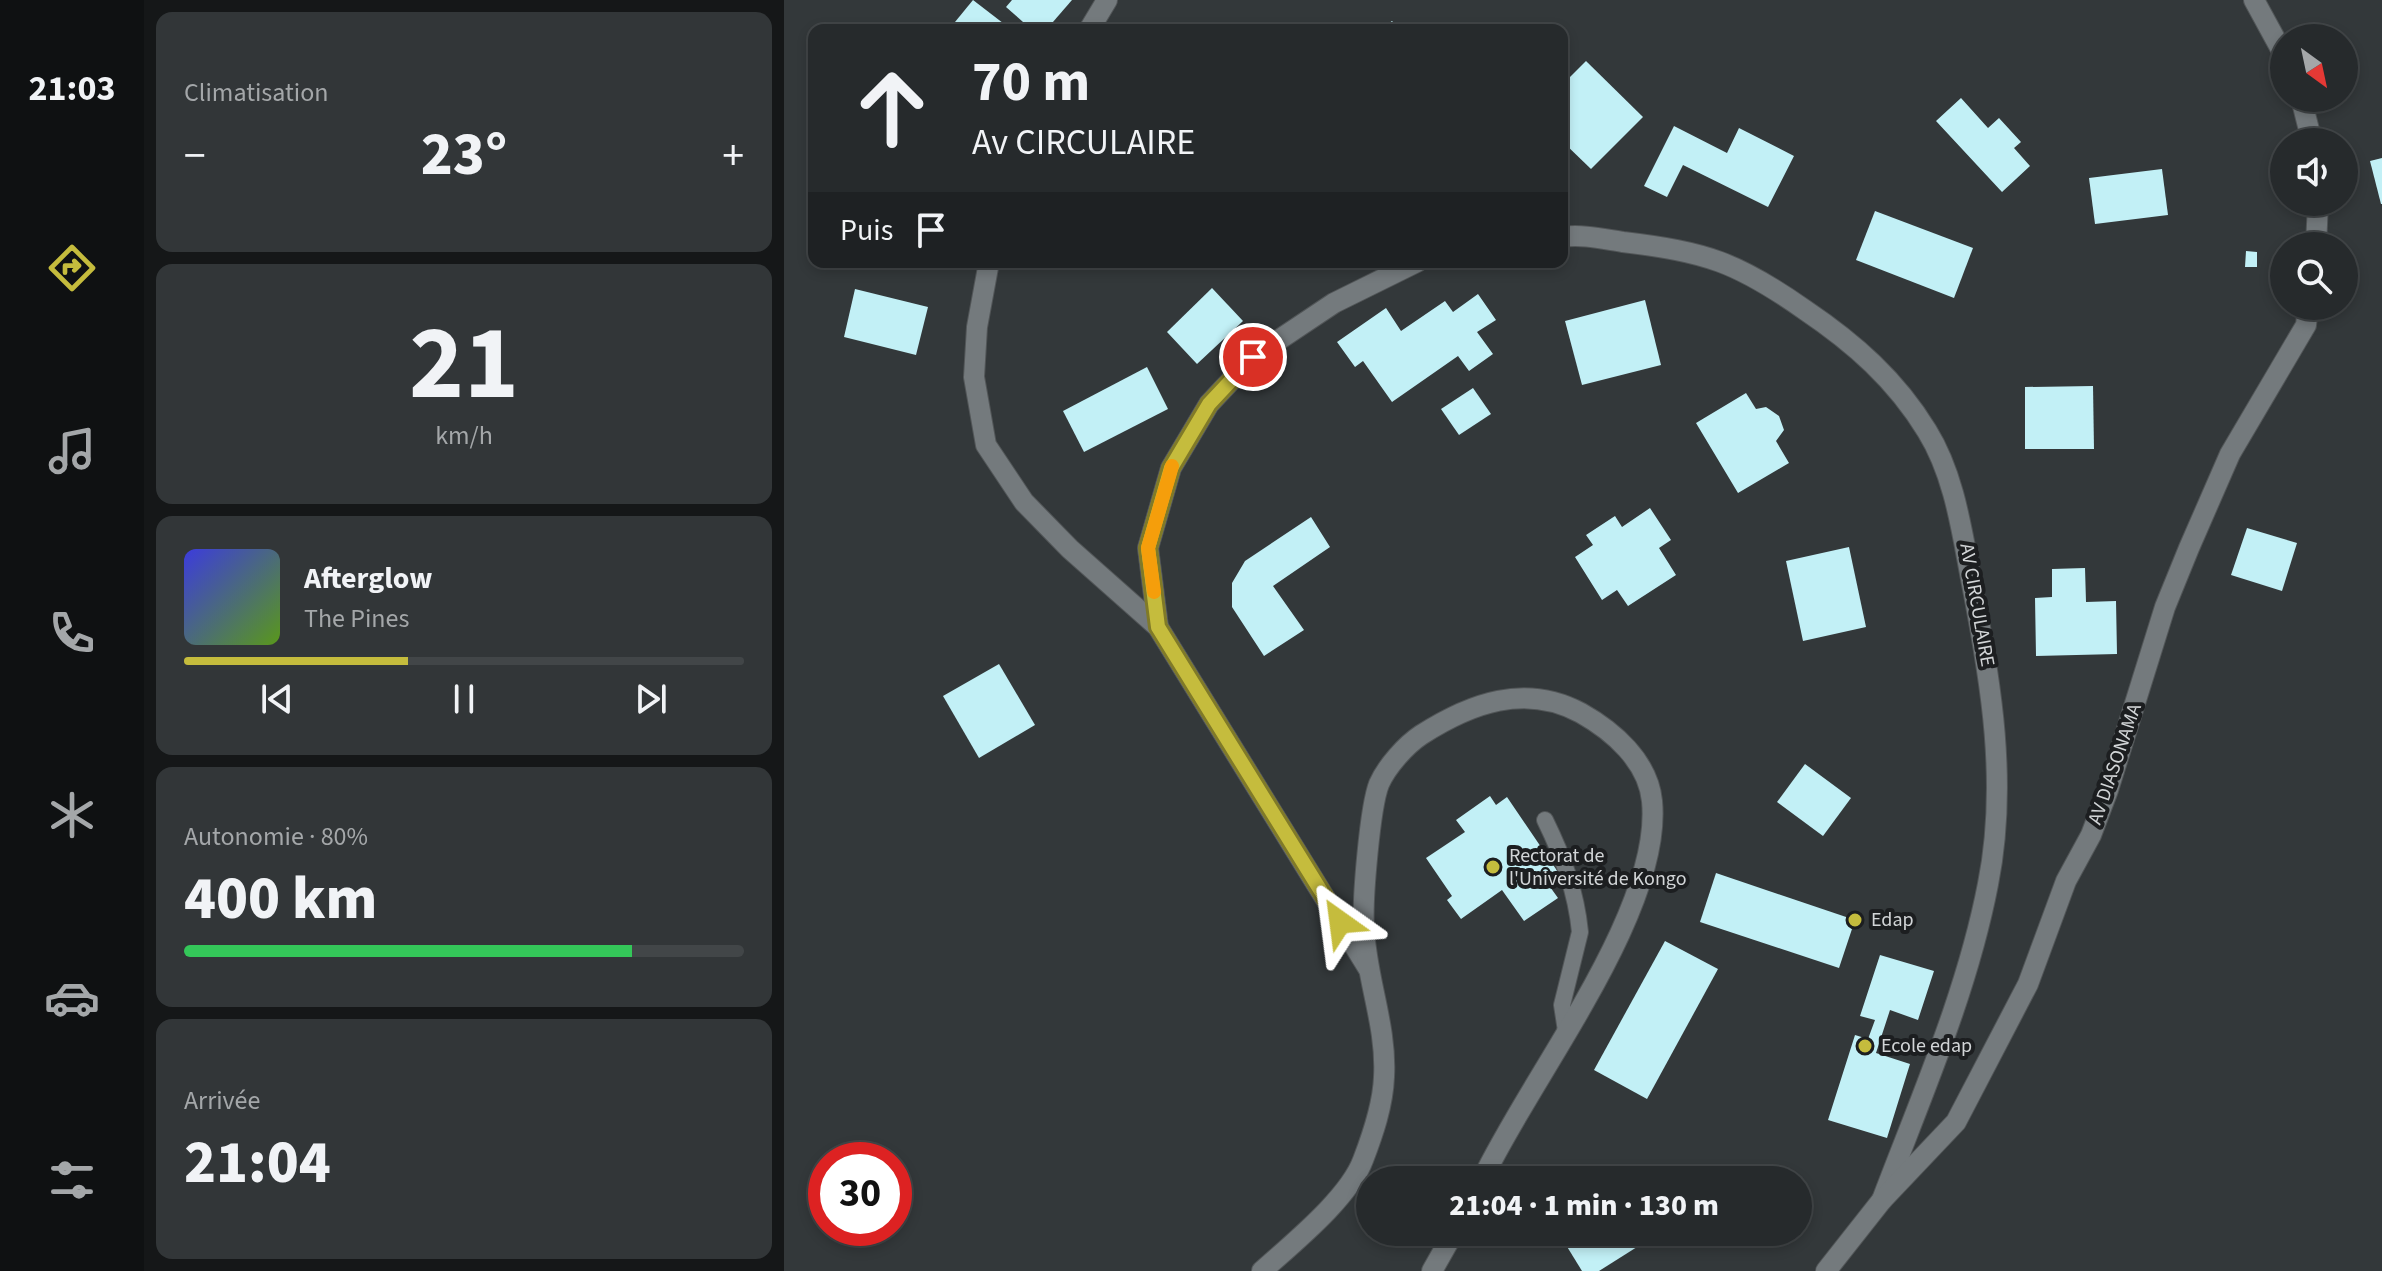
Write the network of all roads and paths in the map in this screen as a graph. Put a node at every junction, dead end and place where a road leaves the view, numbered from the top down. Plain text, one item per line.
1 (1107, 0) edge
2 (2254, 0) edge
3 (1093, 24) edge
4 (2270, 29) edge
5 (1568, 238) edge
6 (988, 268) edge
7 (1405, 268) edge
8 (2307, 320) edge
9 (1158, 627) junction
10 (1545, 820) dead end
11 (1373, 975) junction
12 (1566, 1031) junction
13 (1490, 1166) edge
14 (1882, 1200) junction
15 (1446, 1246) edge
16 (1262, 1271) edge
17 (1432, 1271) edge
18 (1826, 1271) edge

1 - 3 street
2 - 4 street
5 - 14 street, AV CIRCULAIRE
6 - 9 street
7 - 9 street
8 - 14 street, AV DIASONAMA
9 - 11 street
10 - 12 lane
11 - 12 street
11 - 16 street
12 - 13 street
14 - 18 street
15 - 17 street

